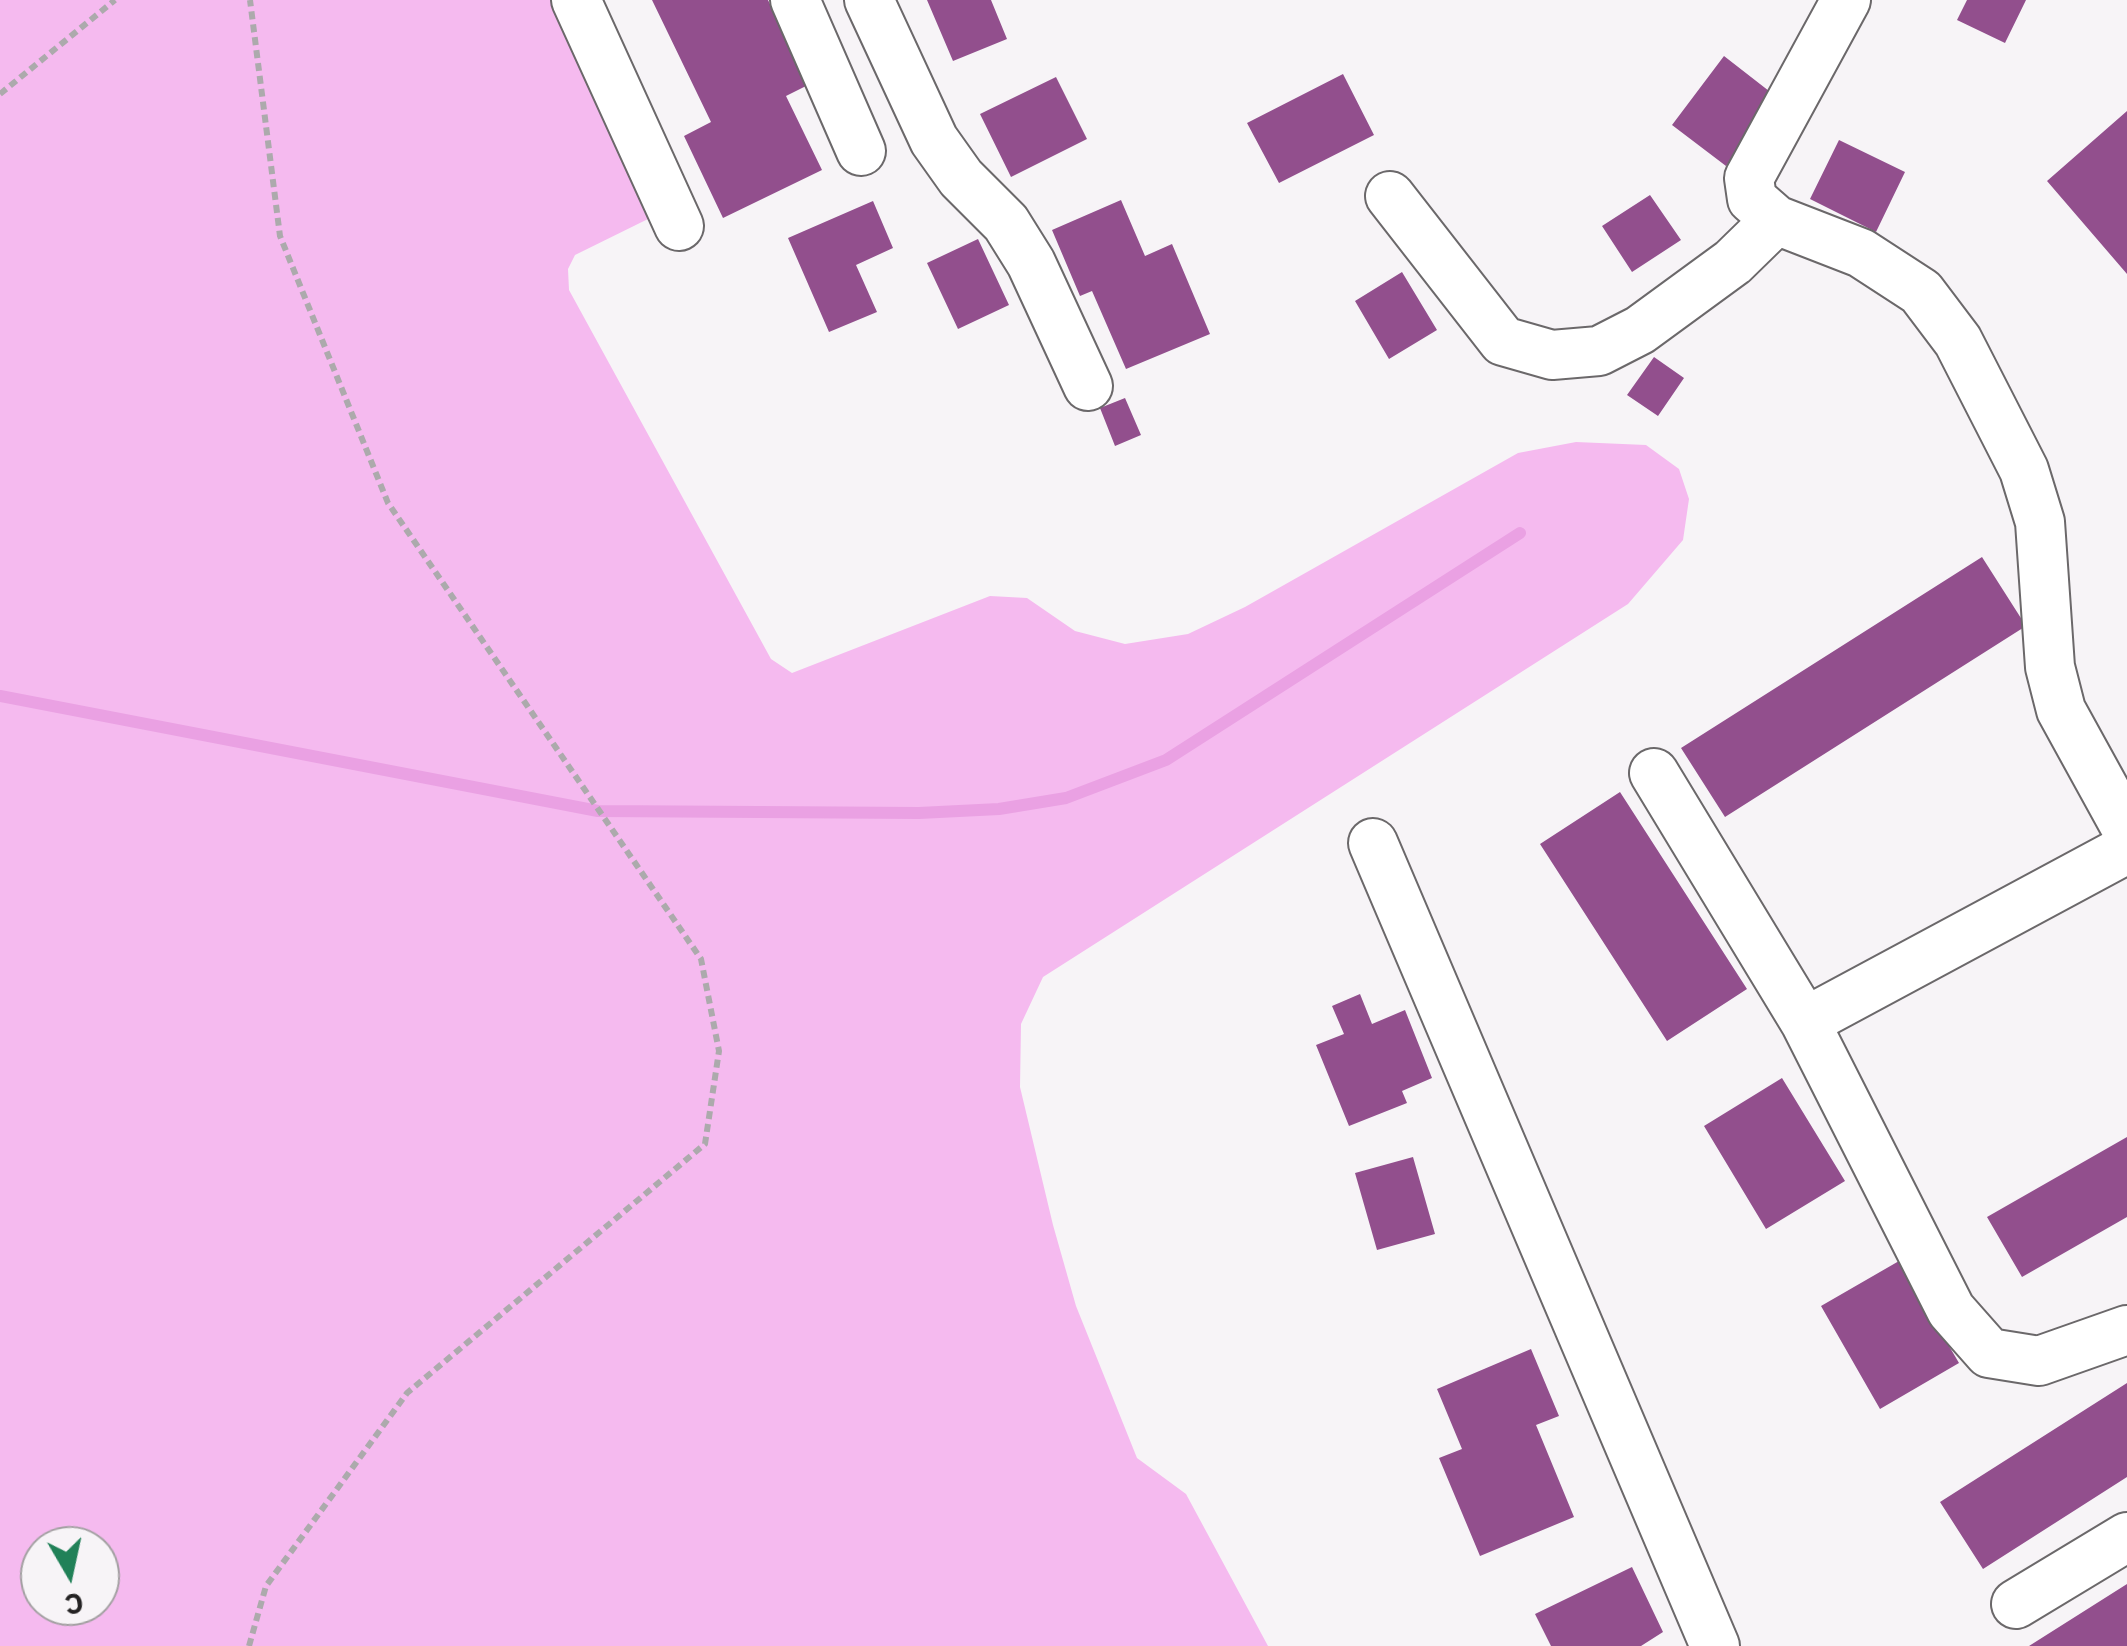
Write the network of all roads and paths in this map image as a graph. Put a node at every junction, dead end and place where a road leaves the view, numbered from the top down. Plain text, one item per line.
1 (115, 0) edge
2 (250, 0) edge
3 (576, 0) edge
4 (795, 0) edge
5 (870, 0) edge
6 (1846, 0) edge
7 (0, 94) edge
8 (860, 151) dead end
9 (1390, 196) dead end
10 (1776, 220) junction
11 (679, 226) dead end
12 (1088, 386) dead end
13 (1654, 774) dead end
14 (2127, 830) edge
15 (1373, 843) dead end
16 (2127, 849) edge
17 (1806, 1022) junction
18 (2127, 1330) edge
19 (2127, 1537) edge
20 (2016, 1604) dead end
21 (249, 1646) edge
22 (1715, 1646) edge

1 - 7 path
2 - 21 path
3 - 11 street
4 - 8 street
5 - 12 street
6 - 10 street
9 - 10 street
10 - 14 street
13 - 17 street
15 - 22 street
16 - 17 street
17 - 18 street
19 - 20 street

